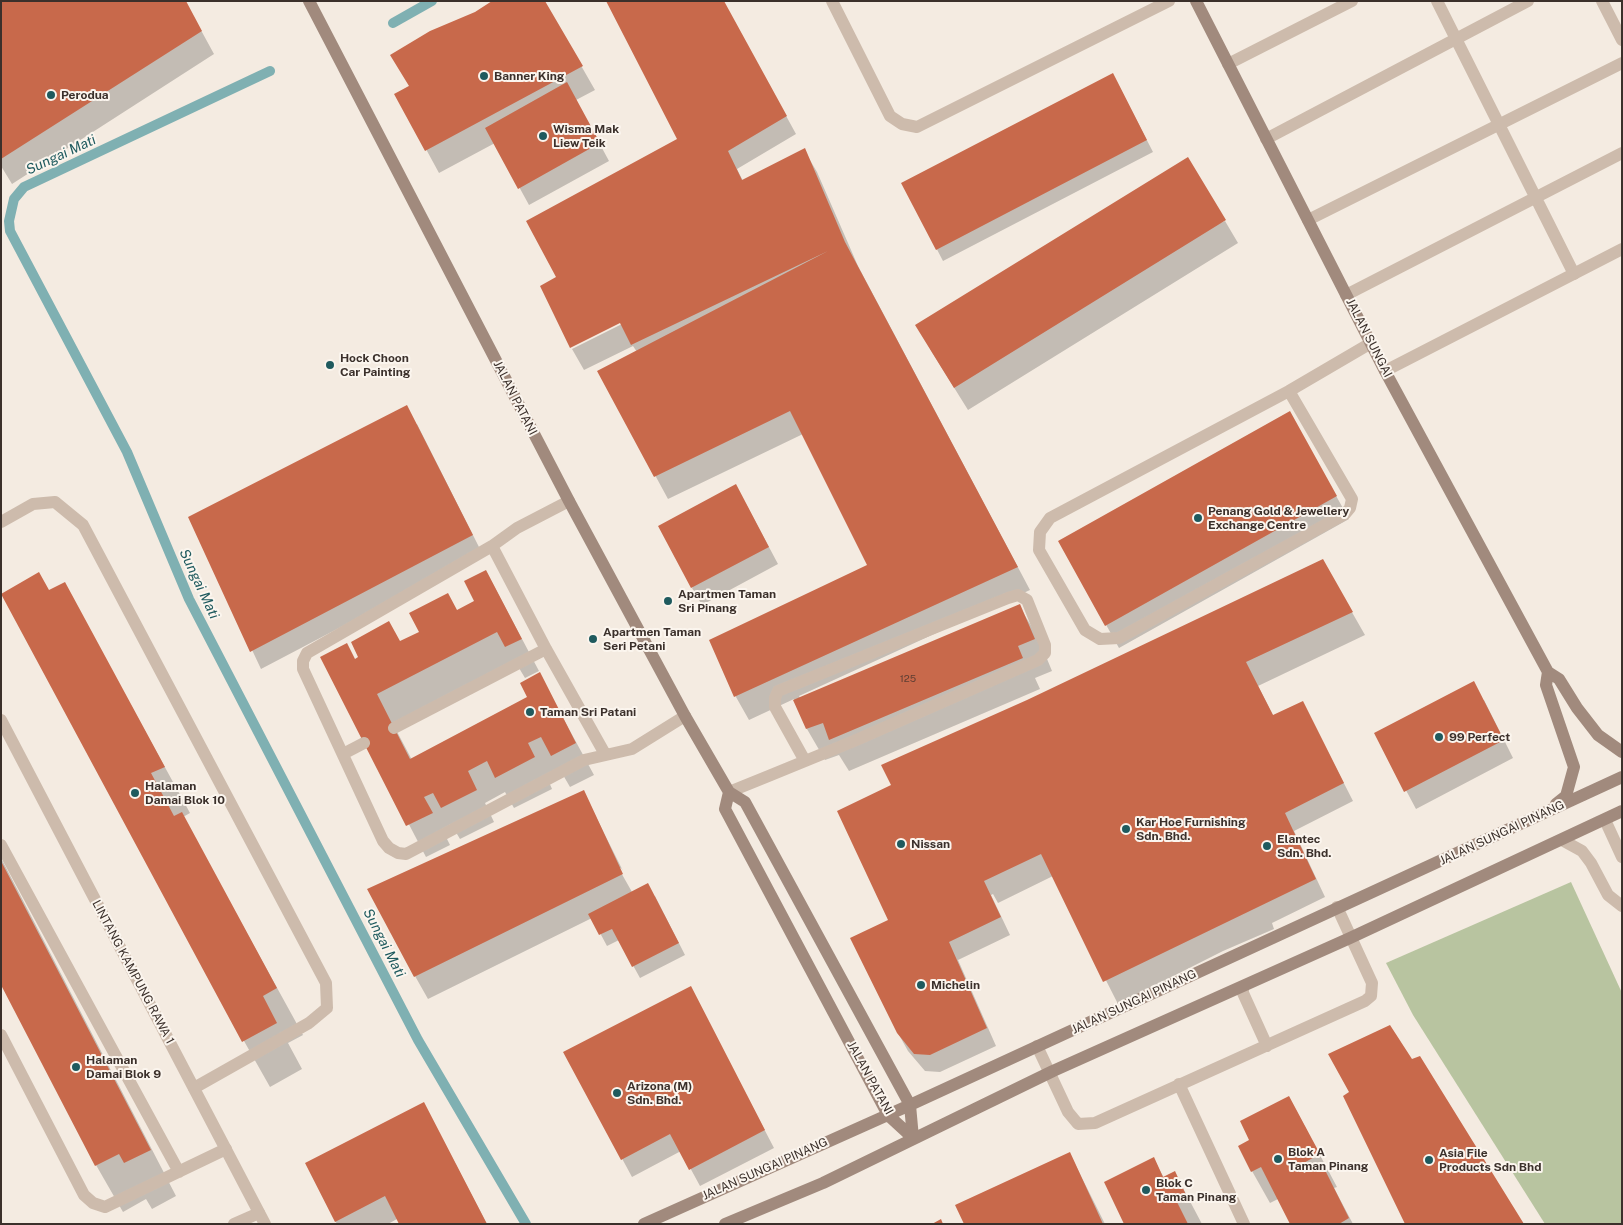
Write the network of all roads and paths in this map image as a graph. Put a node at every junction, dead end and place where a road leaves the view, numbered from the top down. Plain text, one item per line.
1 (832, 1) edge
2 (1169, 1) edge
3 (1196, 1) edge
4 (1352, 1) edge
5 (1437, 1) edge
6 (1528, 1) edge
7 (1602, 1) edge
8 (312, 2) edge
9 (1456, 38) junction
10 (1622, 40) edge
11 (1622, 63) edge
12 (1228, 64) junction
13 (1499, 125) junction
14 (1266, 139) junction
15 (1622, 153) edge
16 (1536, 197) junction
17 (1308, 220) junction
18 (1622, 249) edge
19 (1574, 274) junction
20 (1346, 295) junction
21 (1371, 343) junction
22 (1385, 371) junction
23 (1289, 391) junction
24 (569, 501) junction
25 (1, 522) edge
26 (492, 546) junction
27 (546, 649) junction
28 (1548, 672) junction
29 (685, 716) junction
30 (1, 720) edge
31 (394, 728) dead end
32 (364, 743) dead end
33 (1622, 752) edge
34 (343, 754) junction
35 (605, 754) junction
36 (805, 761) junction
37 (1622, 777) edge
38 (729, 792) junction
39 (1622, 811) edge
40 (1544, 814) junction
41 (1605, 820) junction
42 (1562, 840) junction
43 (1, 845) edge
44 (1622, 856) edge
45 (1622, 906) edge
46 (1338, 907) junction
47 (1350, 938) junction
48 (1243, 987) junction
49 (1, 1034) edge
50 (1037, 1046) junction
51 (1266, 1046) junction
52 (1050, 1073) junction
53 (1179, 1084) junction
54 (194, 1088) junction
55 (910, 1105) junction
56 (888, 1115) junction
57 (913, 1138) junction
58 (226, 1149) junction
59 (179, 1172) junction
60 (262, 1219) edge
61 (650, 1222) edge
62 (234, 1224) edge
63 (726, 1224) edge
64 (1244, 1224) edge

1 - 2 street
3 - 12 main road, JALAN SUNGAI
4 - 12 street
5 - 9 street
6 - 9 street
7 - 10 street
8 - 24 main road, JALAN PATANI
9 - 13 street
9 - 14 street
11 - 13 street
12 - 14 main road, JALAN SUNGAI
13 - 16 street
13 - 17 street
14 - 17 main road, JALAN SUNGAI
15 - 16 street
16 - 19 street
16 - 20 street
17 - 20 main road, JALAN SUNGAI
18 - 19 street
19 - 22 street
20 - 21 main road, JALAN SUNGAI
21 - 22 main road, JALAN SUNGAI
21 - 23 street
22 - 28 main road, JALAN SUNGAI
23 - 23 street
24 - 26 street
24 - 29 main road, JALAN PATANI
25 - 54 street
26 - 27 street
26 - 34 street
27 - 31 street
27 - 35 street
28 - 33 main road, JALAN SUNGAI
28 - 40 main road, JALAN SUNGAI
29 - 35 street
29 - 38 main road, JALAN PATANI
30 - 54 street, LINTANG KAMPUNG RAWA 1
32 - 34 street
34 - 35 street
36 - 36 street
36 - 38 street
37 - 40 main road, JALAN SUNGAI PINANG
38 - 55 main road, JALAN PATANI
38 - 56 main road, JALAN PATANI
39 - 41 main road
40 - 46 main road, JALAN SUNGAI PINANG
41 - 42 main road
41 - 44 street
42 - 45 street
42 - 47 main road
43 - 59 street
46 - 47 street
46 - 50 main road, JALAN SUNGAI PINANG
47 - 48 main road
47 - 51 street
48 - 51 street
48 - 52 main road
49 - 59 street
50 - 52 street
50 - 55 main road, JALAN SUNGAI PINANG
51 - 53 street
52 - 53 street
52 - 57 main road
53 - 64 street
54 - 58 street, LINTANG KAMPUNG RAWA 1
55 - 56 main road, JALAN SUNGAI PINANG
55 - 57 main road, JALAN PATANI
56 - 57 main road, JALAN PATANI
56 - 61 main road, JALAN SUNGAI PINANG
57 - 63 main road
58 - 59 street
58 - 60 street, LINTANG KAMPUNG RAWA 1
60 - 62 street

